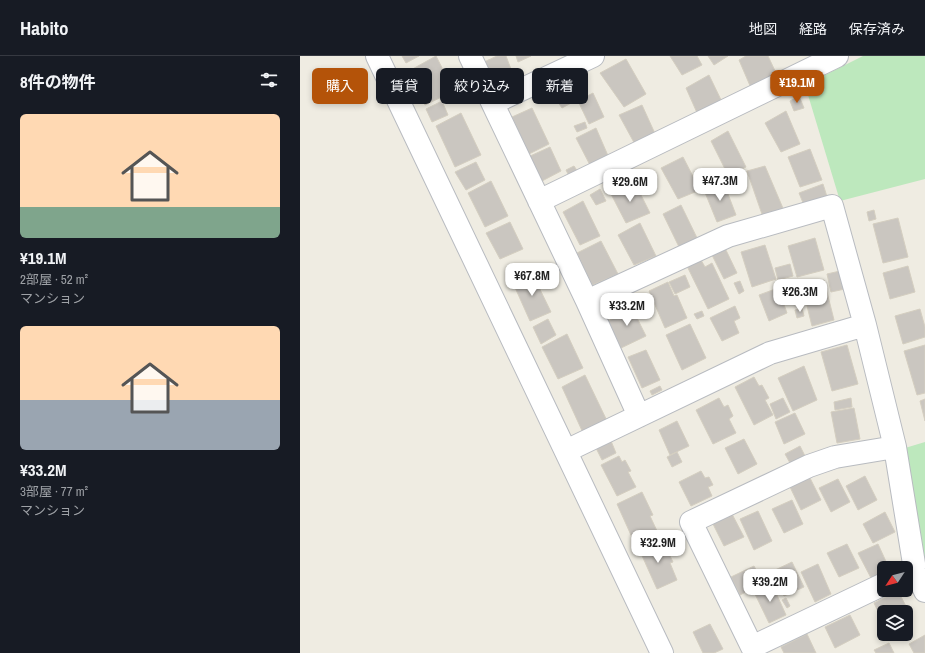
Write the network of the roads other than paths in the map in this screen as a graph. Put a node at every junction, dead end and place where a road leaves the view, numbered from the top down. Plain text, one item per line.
1 (377, 56) edge
2 (470, 56) edge
3 (594, 56) edge
4 (837, 56) edge
5 (476, 68) edge
6 (524, 89) edge
7 (493, 104) edge
8 (539, 201) junction
9 (587, 301) junction
10 (865, 325) junction
11 (638, 416) junction
12 (895, 447) junction
13 (566, 451) junction
14 (909, 561) edge
15 (913, 576) edge
16 (877, 587) edge
17 (925, 591) edge
18 (662, 653) edge

1 - 13 street
2 - 5 street
3 - 6 street
4 - 8 street
7 - 8 street
8 - 9 street
9 - 10 street
9 - 11 street
10 - 11 street
10 - 12 street
11 - 13 street
12 - 14 street
12 - 16 street
13 - 18 street
15 - 17 street

